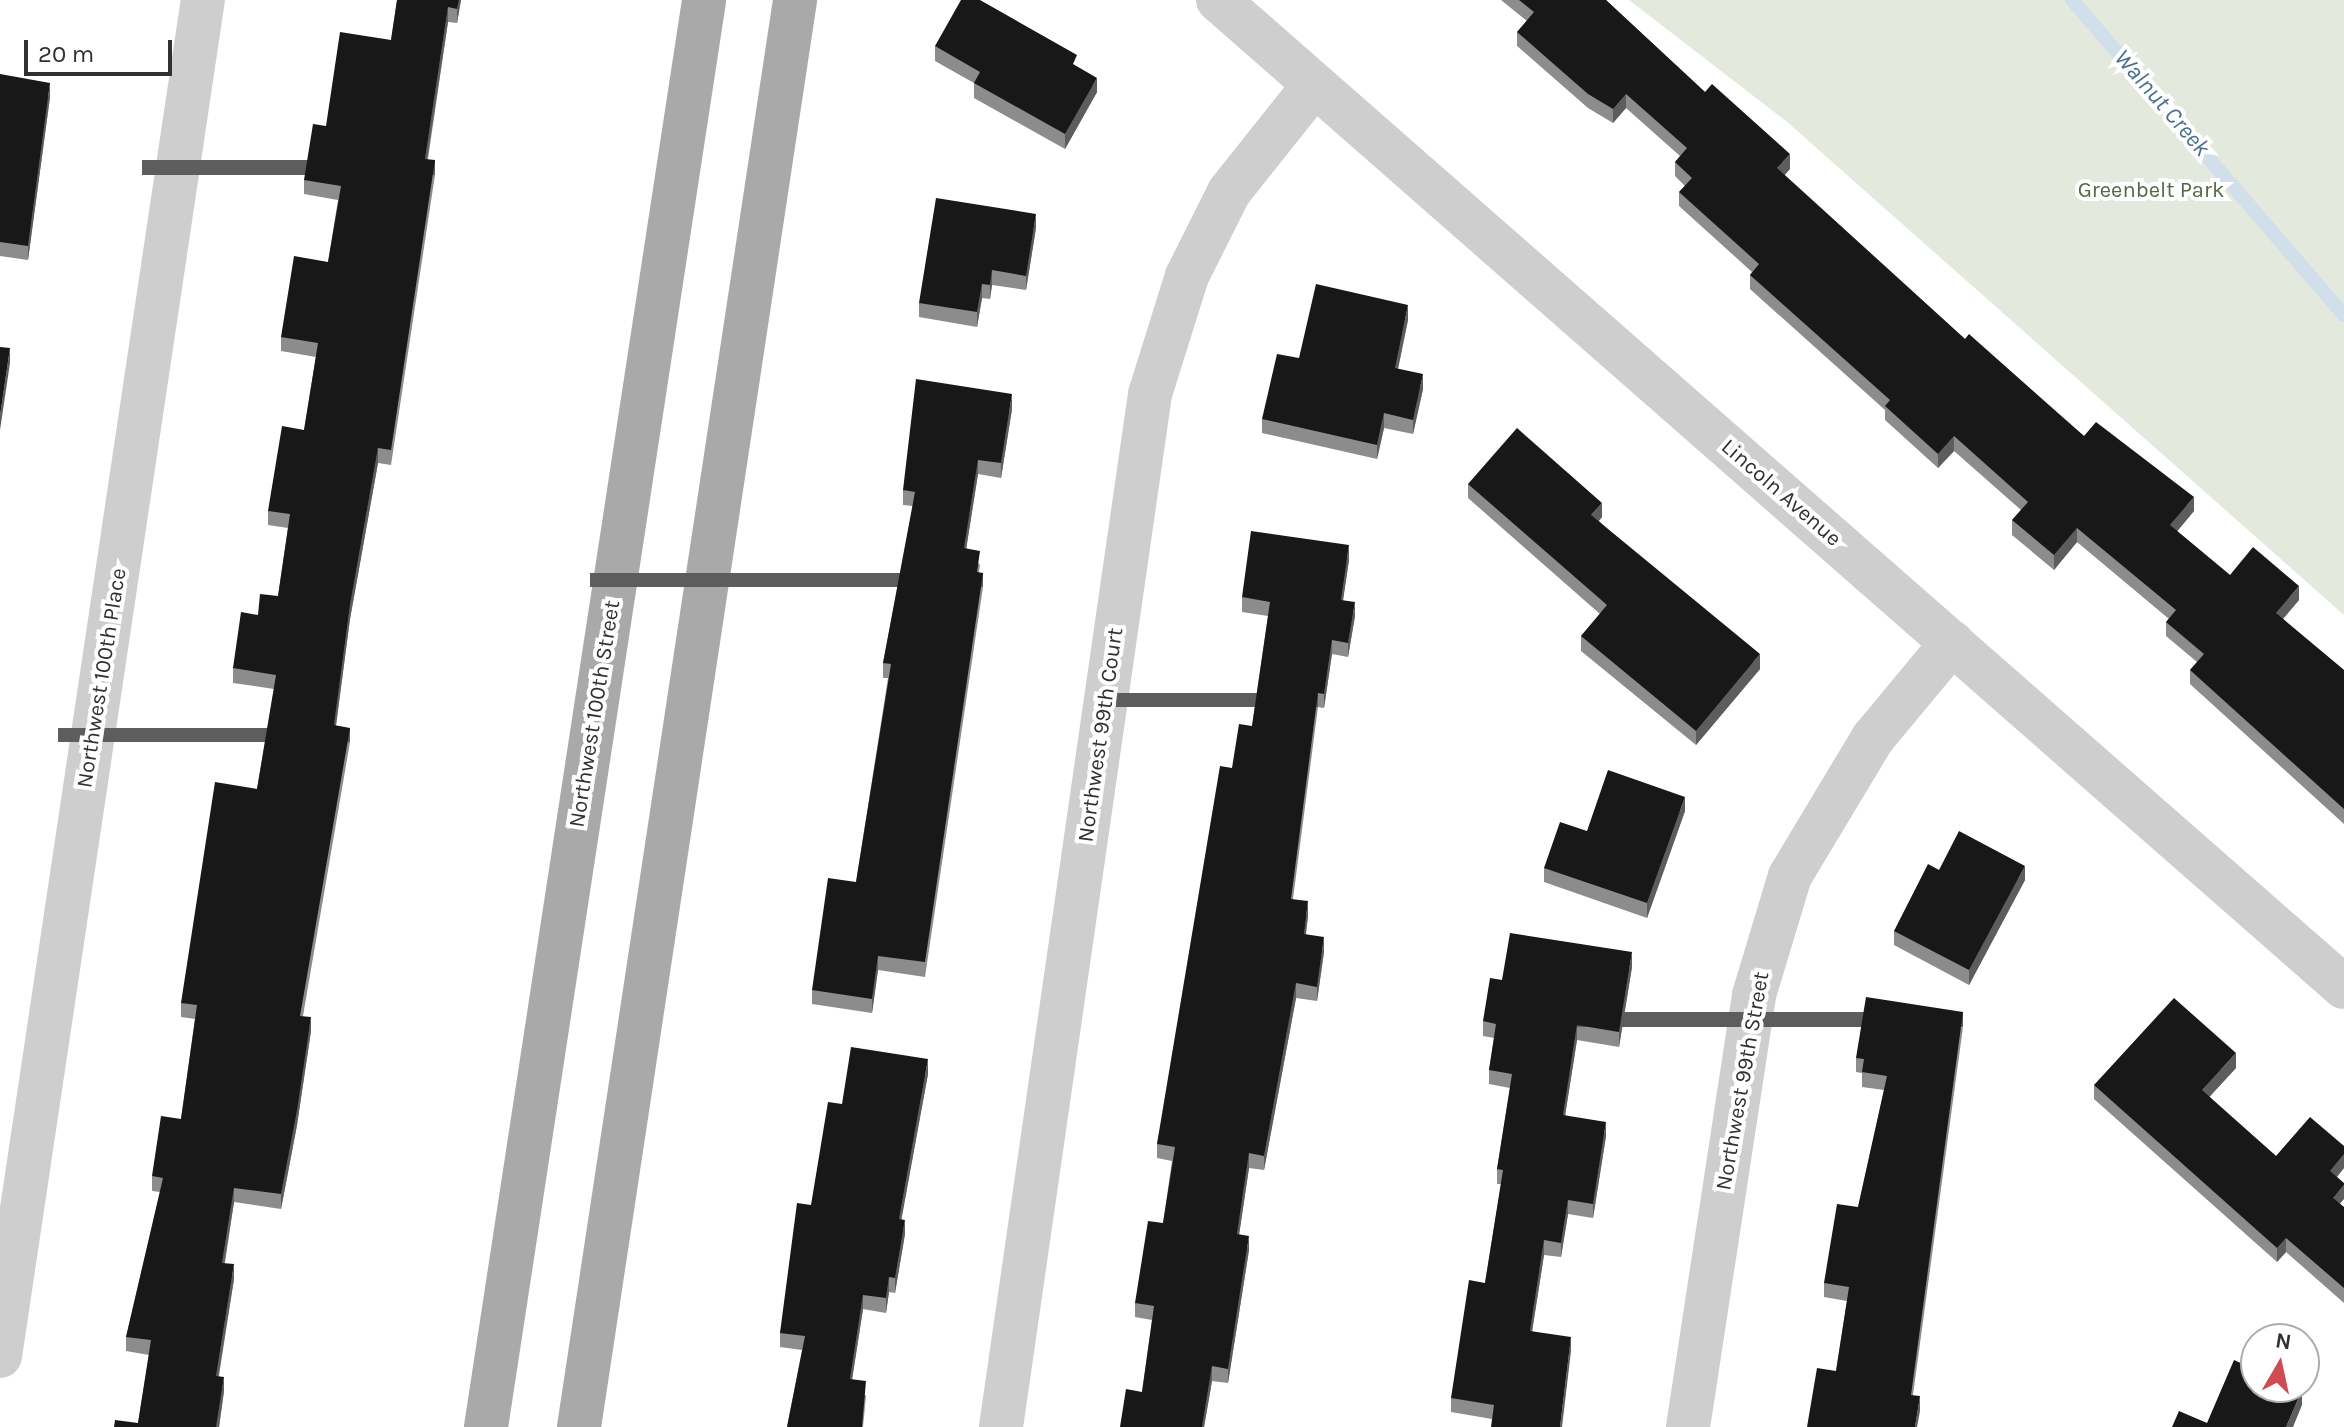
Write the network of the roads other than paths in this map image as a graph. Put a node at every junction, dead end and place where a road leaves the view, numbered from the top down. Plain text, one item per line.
1 (203, 0) edge
2 (704, 0) edge
3 (795, 0) edge
4 (1218, 0) edge
5 (1314, 85) junction
6 (1952, 643) junction
7 (2344, 987) edge
8 (0, 1356) edge
9 (486, 1427) edge
10 (579, 1427) edge
11 (1001, 1427) edge
12 (1688, 1427) edge

1 - 8 street, Northwest 100th Place
2 - 9 main road, Northwest 100th Street
3 - 10 main road
4 - 5 street, Lincoln Avenue
5 - 6 street, Lincoln Avenue
5 - 11 street, Northwest 99th Court
6 - 7 street, Lincoln Avenue
6 - 12 street, Northwest 99th Street

